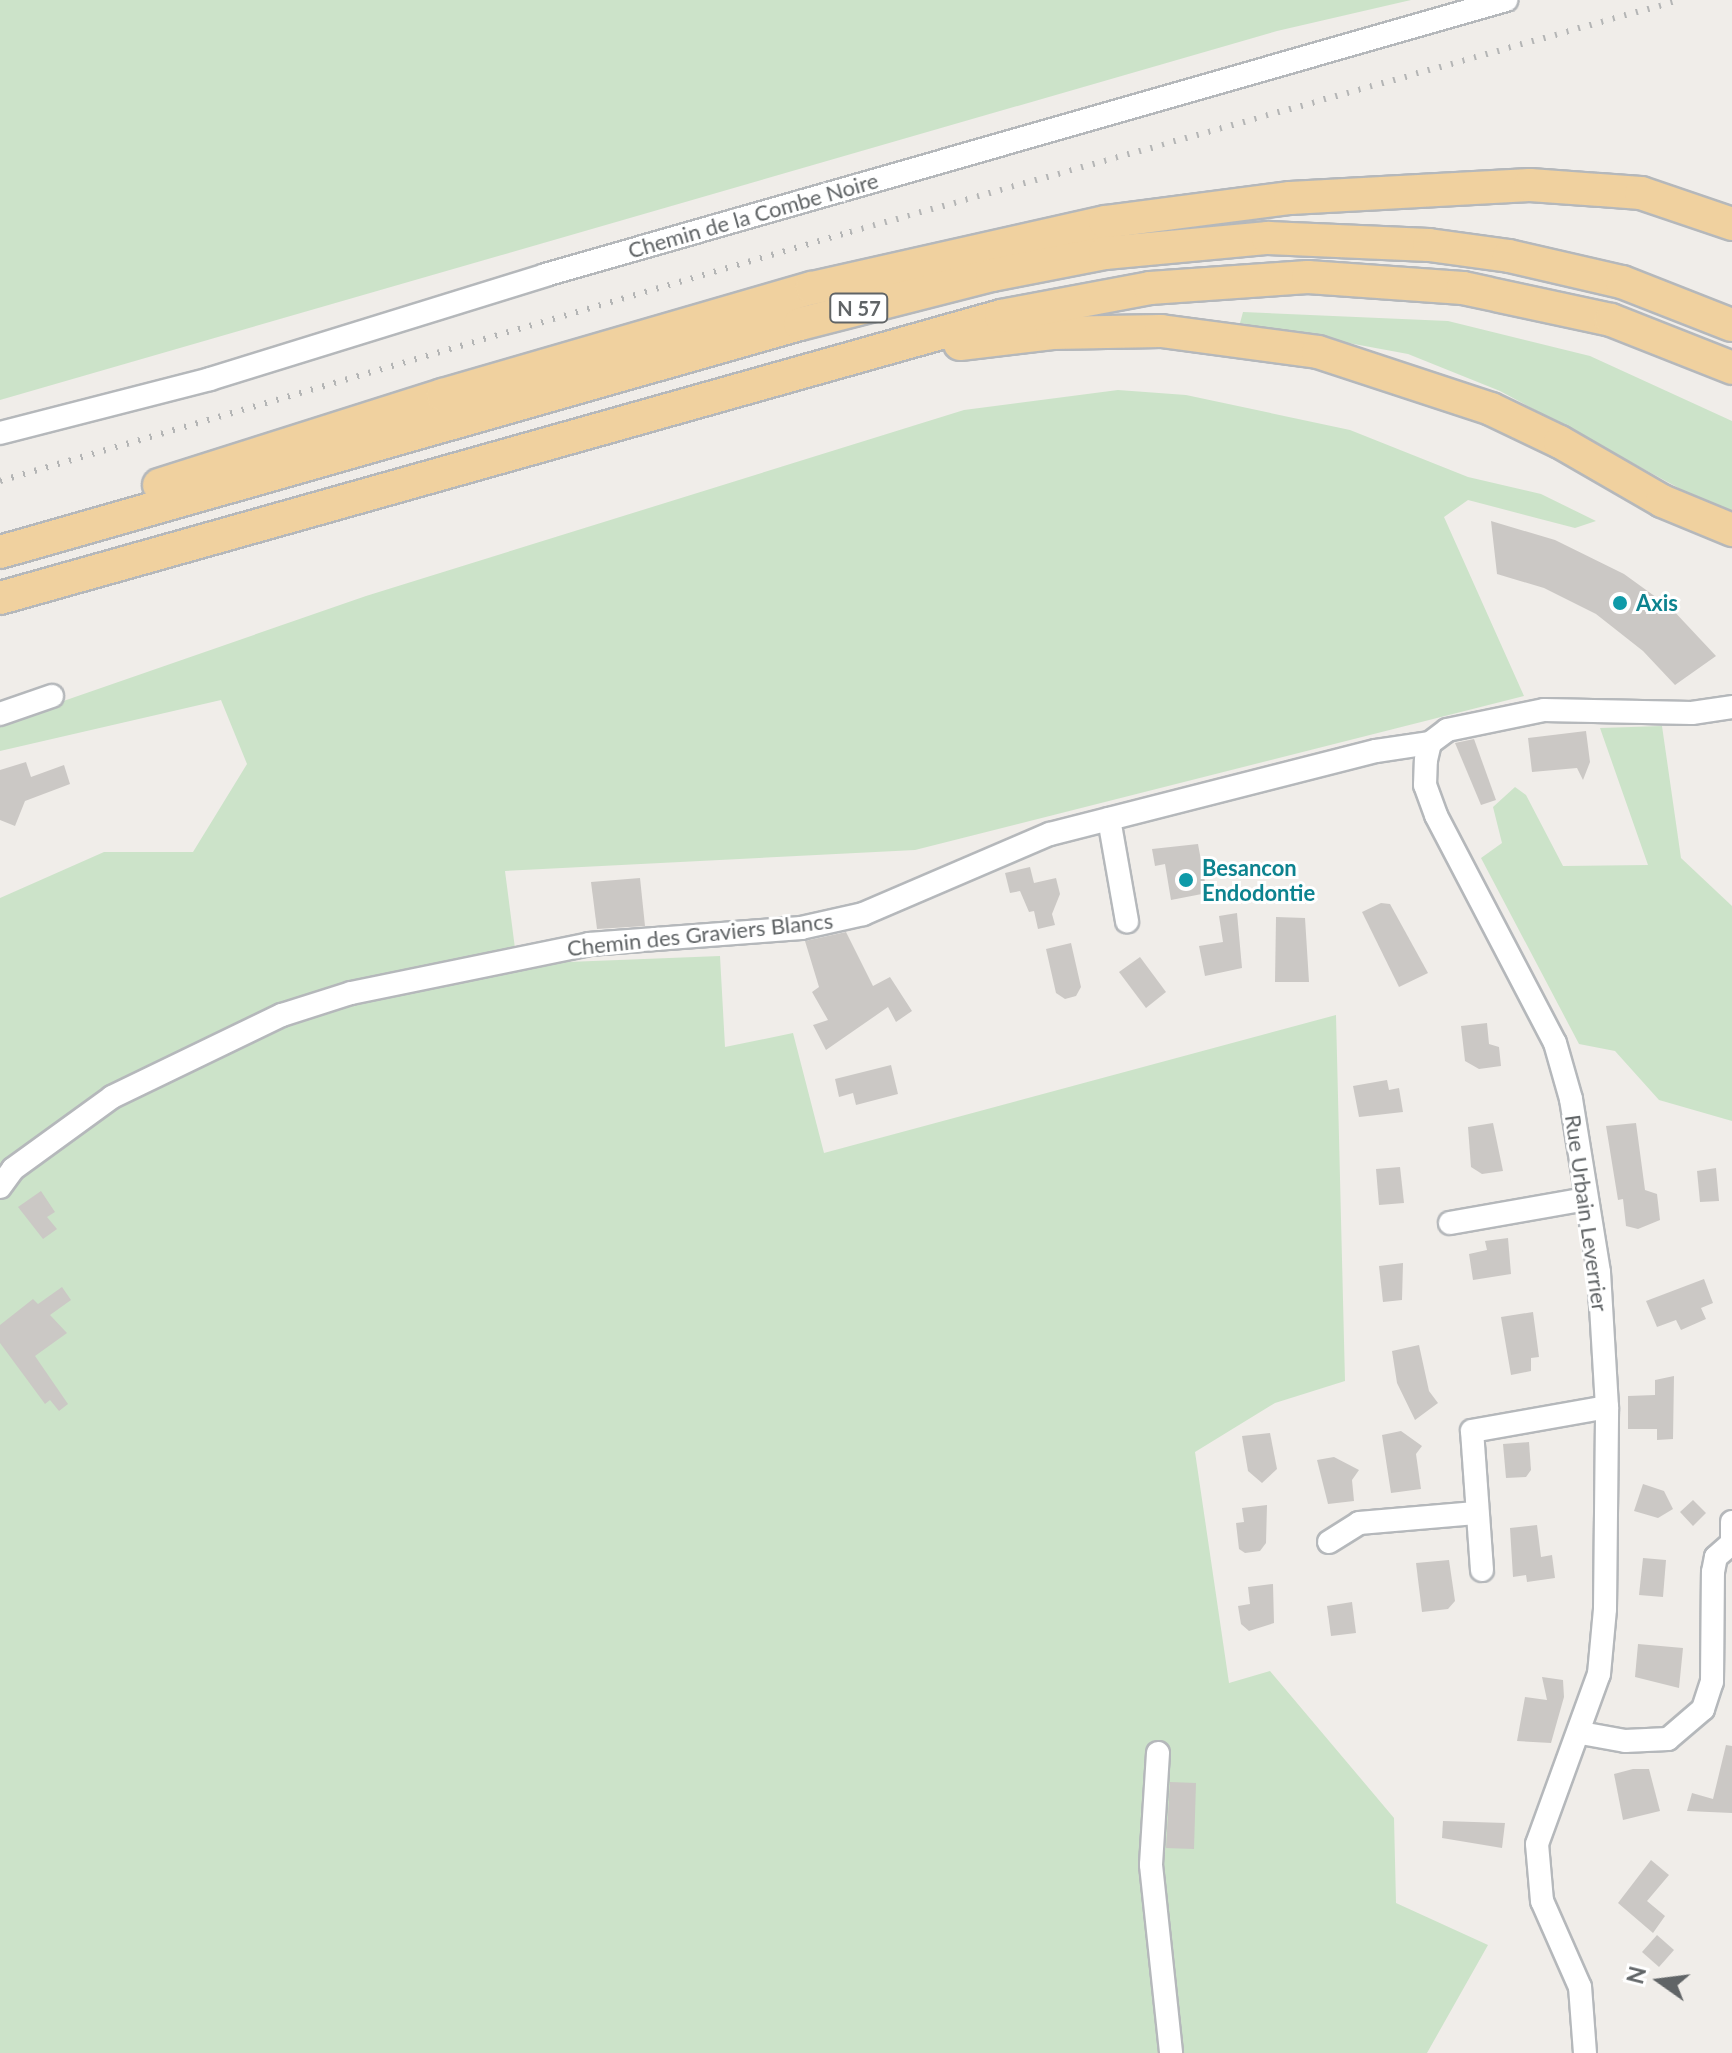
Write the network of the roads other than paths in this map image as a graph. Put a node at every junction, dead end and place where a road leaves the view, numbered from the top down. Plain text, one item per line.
1 (1506, 0) edge
2 (1732, 224) edge
3 (1732, 325) edge
4 (882, 353) junction
5 (1732, 368) edge
6 (0, 433) edge
7 (1732, 530) edge
8 (0, 533) edge
9 (0, 552) edge
10 (0, 598) edge
11 (52, 696) dead end
12 (1732, 707) edge
13 (0, 714) edge
14 (1430, 743) junction
15 (1109, 819) junction
16 (1127, 921) dead end
17 (0, 1187) edge
18 (1586, 1199) junction
19 (1450, 1223) dead end
20 (1607, 1407) junction
21 (1476, 1513) junction
22 (1732, 1522) edge
23 (1329, 1542) dead end
24 (1732, 1544) edge
25 (1482, 1570) dead end
26 (1581, 1733) junction
27 (1158, 1753) dead end
28 (1171, 2053) edge
29 (1585, 2053) edge

1 - 6 street, Chemin de la Combe Noire
2 - 8 highway
3 - 9 highway, N 57
4 - 5 highway, N 57
4 - 7 highway
4 - 10 highway, N 57
11 - 13 street
12 - 14 street
14 - 15 street, Chemin des Graviers Blancs
14 - 18 street, Rue Urbain Leverrier
15 - 16 street
15 - 17 street, Chemin des Graviers Blancs
18 - 19 street
18 - 20 street, Rue Urbain Leverrier
20 - 21 street
20 - 26 street, Rue Urbain Leverrier
21 - 23 street
21 - 25 street
22 - 24 street
24 - 26 street
26 - 29 street, Rue Urbain Leverrier
27 - 28 street

